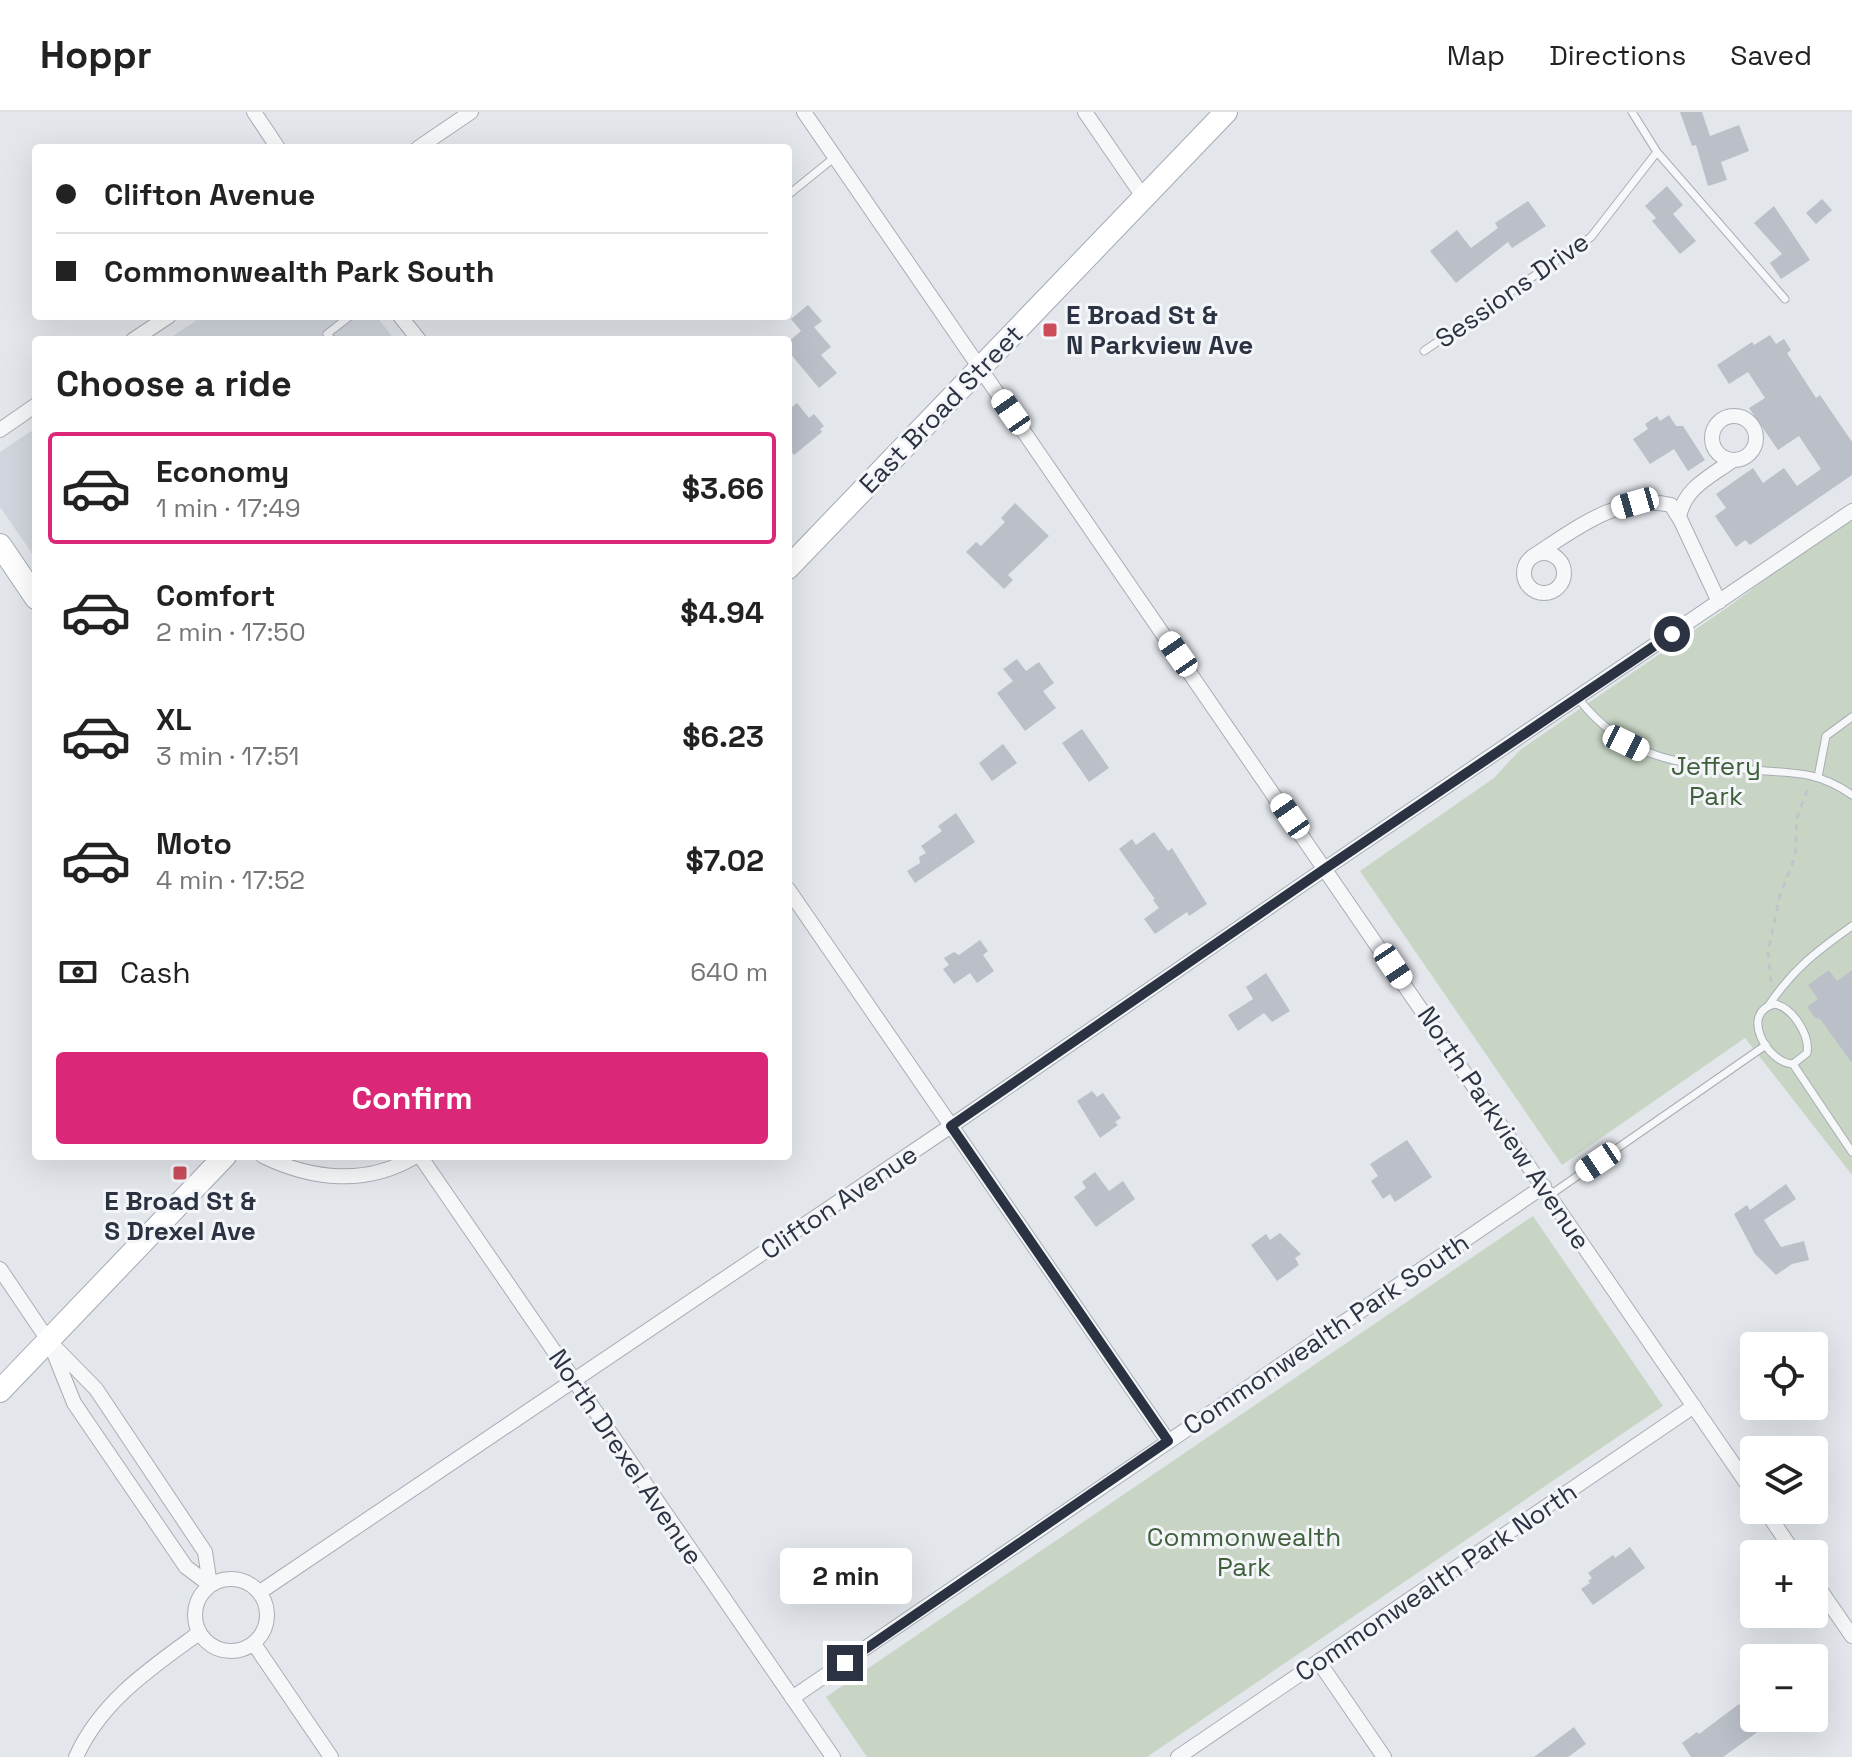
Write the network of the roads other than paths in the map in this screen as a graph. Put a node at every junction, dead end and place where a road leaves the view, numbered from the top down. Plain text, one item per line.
1 (254, 112) edge
2 (471, 112) edge
3 (804, 112) edge
4 (1085, 112) edge
5 (1226, 112) edge
6 (1632, 112) edge
7 (275, 144) edge
8 (424, 144) edge
9 (1657, 152) junction
10 (835, 157) junction
11 (792, 192) edge
12 (1144, 198) junction
13 (1785, 299) dead end
14 (163, 320) edge
15 (345, 320) edge
16 (403, 320) edge
17 (139, 336) edge
18 (329, 336) edge
19 (416, 336) edge
20 (1424, 351) dead end
21 (980, 369) junction
22 (32, 408) edge
23 (0, 430) edge
24 (1733, 460) dead end
25 (1852, 511) edge
26 (1679, 517) junction
27 (0, 545) edge
28 (1532, 557) dead end
29 (792, 564) edge
30 (32, 589) edge
31 (1719, 602) junction
32 (1578, 698) junction
33 (1852, 717) edge
34 (1818, 777) junction
35 (1852, 795) edge
36 (1326, 868) junction
37 (792, 895) edge
38 (1852, 926) edge
39 (1769, 1005) junction
40 (1766, 1045) junction
41 (1793, 1064) junction
42 (951, 1126) junction
43 (1852, 1152) edge
44 (221, 1160) edge
45 (273, 1160) edge
46 (410, 1160) edge
47 (421, 1160) edge
48 (1547, 1191) junction
49 (0, 1269) edge
50 (48, 1340) junction
51 (574, 1381) junction
52 (0, 1391) edge
53 (1694, 1406) junction
54 (1168, 1441) junction
55 (1740, 1473) edge
56 (210, 1585) junction
57 (260, 1592) junction
58 (1828, 1601) edge
59 (199, 1633) junction
60 (1852, 1636) edge
61 (254, 1644) junction
62 (1319, 1662) junction
63 (792, 1698) junction
64 (76, 1757) edge
65 (331, 1757) edge
66 (833, 1757) edge
67 (1178, 1757) edge
68 (1384, 1757) edge

1 - 7 street
2 - 8 street
3 - 10 street, North Parkview Avenue
4 - 12 street
5 - 12 main road, East Broad Street
6 - 9 lane
9 - 13 lane
9 - 20 lane, Sessions Drive
10 - 11 lane
10 - 21 street, North Parkview Avenue
12 - 21 main road, East Broad Street
14 - 17 street
15 - 18 lane
16 - 19 street
21 - 29 main road, East Broad Street
21 - 36 street, North Parkview Avenue
22 - 23 street
24 - 26 street
25 - 31 street, Clifton Avenue
26 - 28 street
26 - 31 street
27 - 30 main road
31 - 32 street, Clifton Avenue
32 - 34 lane
32 - 36 street, Clifton Avenue
33 - 34 lane
34 - 35 lane
36 - 42 street, Clifton Avenue
36 - 48 street, North Parkview Avenue
37 - 42 street
38 - 39 lane
39 - 40 lane
39 - 41 lane
40 - 41 lane
40 - 48 lane
41 - 43 lane
42 - 51 street, Clifton Avenue
42 - 54 street
44 - 50 main road
45 - 46 street
47 - 51 street, North Drexel Avenue
48 - 53 street, North Parkview Avenue
48 - 54 street, Commonwealth Park South
49 - 50 street
50 - 52 main road
50 - 56 street
50 - 56 street
51 - 57 street, Clifton Avenue
51 - 63 street, North Drexel Avenue
53 - 55 street, North Parkview Avenue
53 - 62 street, Commonwealth Park North
54 - 63 street, Commonwealth Park South
56 - 57 street
56 - 59 street
57 - 61 street
58 - 60 street
59 - 61 street
59 - 64 street
61 - 65 street
62 - 67 street, Commonwealth Park North
62 - 68 street
63 - 66 street, North Drexel Avenue

